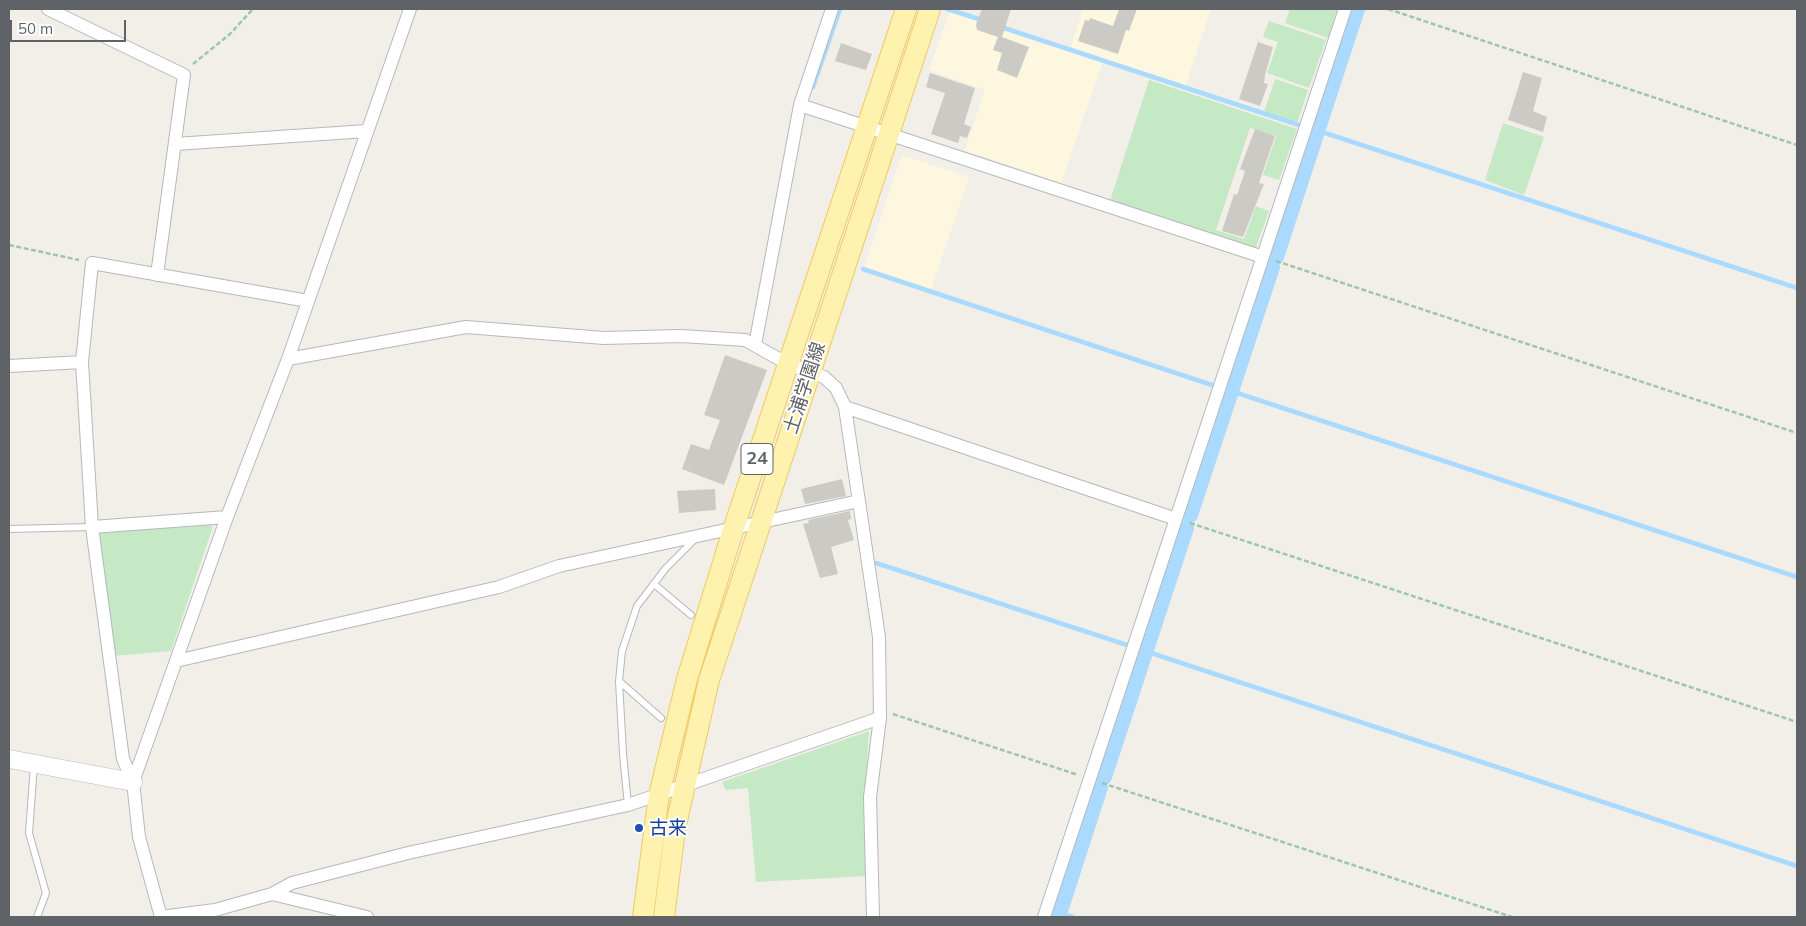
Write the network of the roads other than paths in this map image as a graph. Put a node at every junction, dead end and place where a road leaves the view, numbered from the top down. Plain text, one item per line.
1 (48, 9) edge
2 (410, 9) edge
3 (832, 9) edge
4 (906, 9) edge
5 (930, 9) edge
6 (1345, 9) edge
7 (800, 105) junction
8 (868, 126) junction
9 (368, 131) junction
10 (889, 134) junction
11 (175, 144) junction
12 (1263, 257) junction
13 (157, 276) junction
14 (308, 301) junction
15 (755, 345) junction
16 (288, 359) junction
17 (82, 362) junction
18 (788, 364) junction
19 (9, 366) edge
20 (810, 371) junction
21 (845, 407) junction
22 (858, 501) junction
23 (227, 518) junction
24 (1176, 519) junction
25 (760, 522) junction
26 (92, 527) junction
27 (734, 527) junction
28 (9, 529) edge
29 (698, 535) junction
30 (654, 584) junction
31 (691, 615) dead end
32 (176, 661) junction
33 (619, 680) junction
34 (661, 718) dead end
35 (880, 718) junction
36 (9, 759) edge
37 (34, 764) junction
38 (133, 782) junction
39 (684, 786) junction
40 (659, 795) junction
41 (628, 805) junction
42 (272, 894) junction
43 (37, 917) edge
44 (160, 917) edge
45 (367, 917) edge
46 (644, 917) edge
47 (664, 917) edge
48 (873, 917) edge
49 (1044, 917) edge

1 - 11 street
2 - 9 street
3 - 7 street
4 - 8 main road, 土浦学園線 / 24
5 - 10 main road, 土浦学園線 / 24
6 - 12 street
7 - 8 street
7 - 15 street
8 - 10 street
8 - 18 main road, 土浦学園線 / 24
9 - 11 street
9 - 14 street
10 - 12 street
10 - 20 main road, 土浦学園線 / 24
11 - 13 street
12 - 24 street
13 - 14 street
13 - 17 street
14 - 16 street
15 - 16 street
15 - 18 street
16 - 23 street
17 - 19 street
17 - 26 street
18 - 20 street
18 - 27 main road, 土浦学園線 / 24
20 - 21 street
20 - 25 main road, 土浦学園線 / 24
21 - 22 street
21 - 24 street
22 - 25 street
22 - 35 street
23 - 26 street
23 - 32 street
24 - 49 street
25 - 27 street
25 - 39 main road, 土浦学園線 / 24
26 - 28 lane
26 - 38 street
27 - 29 street
27 - 40 main road, 土浦学園線 / 24
29 - 30 lane
29 - 32 street
30 - 31 lane
30 - 33 lane
32 - 38 street
33 - 34 lane
33 - 41 lane
35 - 39 street
35 - 48 street
36 - 37 street
37 - 38 street
37 - 43 lane
38 - 44 street
39 - 40 street
39 - 47 main road, 土浦学園線 / 24
40 - 41 street
40 - 46 main road, 土浦学園線 / 24
41 - 42 street
42 - 44 street
42 - 45 street

